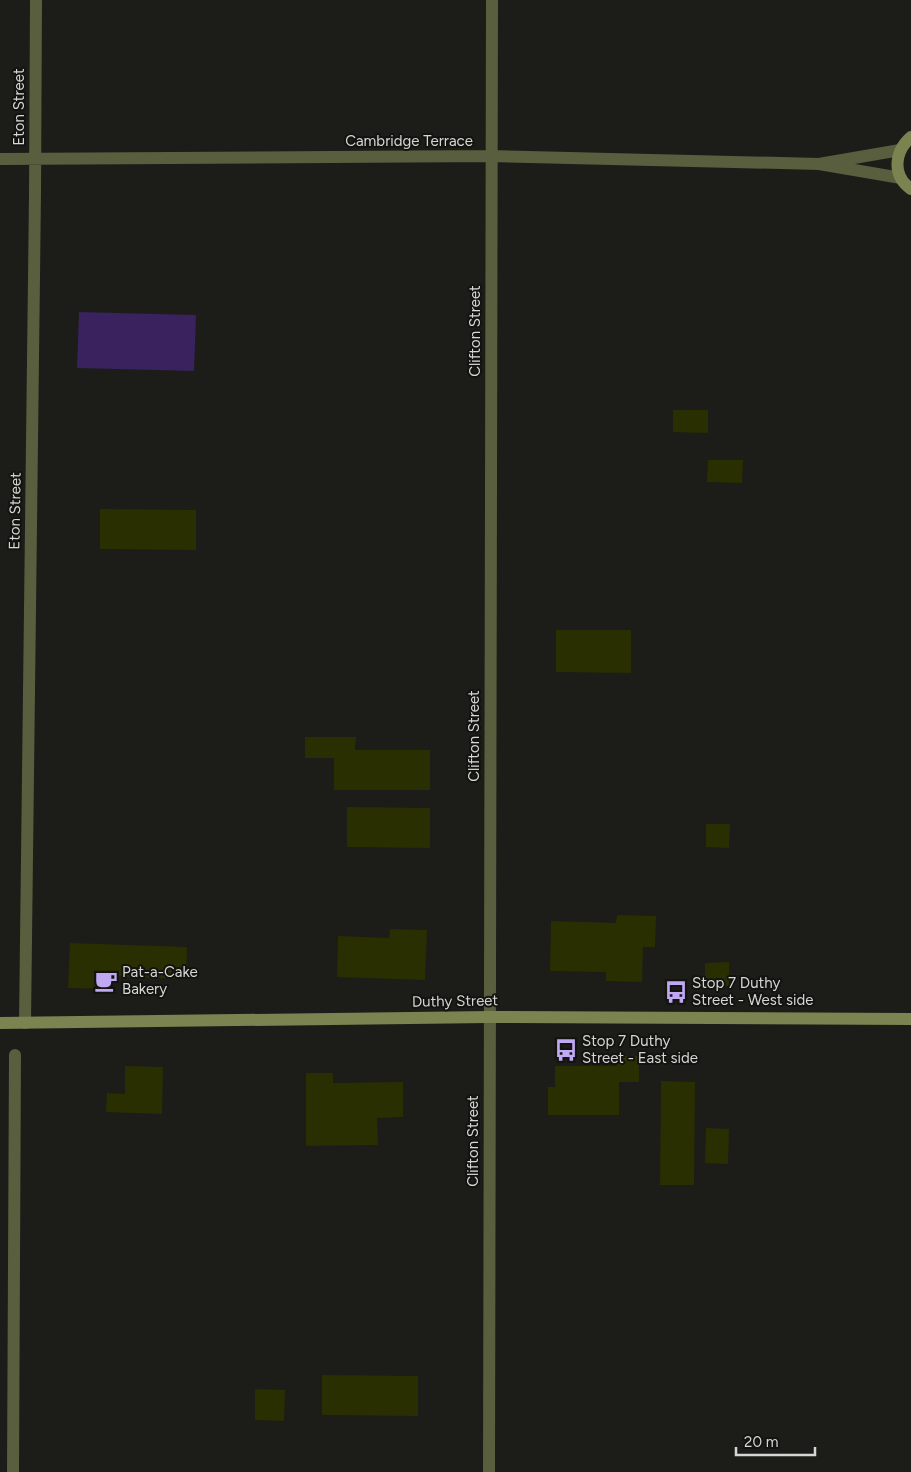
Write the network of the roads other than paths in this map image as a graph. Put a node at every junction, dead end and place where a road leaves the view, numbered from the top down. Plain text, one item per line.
1 (36, 0) edge
2 (492, 0) edge
3 (911, 136) edge
4 (900, 150) junction
5 (491, 156) junction
6 (0, 159) edge
7 (35, 159) junction
8 (819, 164) junction
9 (901, 178) junction
10 (911, 189) edge
11 (489, 1017) junction
12 (911, 1019) edge
13 (0, 1023) edge
14 (25, 1023) junction
15 (15, 1055) dead end
16 (13, 1472) edge
17 (489, 1472) edge

1 - 7 street, Eton Street
2 - 5 street, Clifton Street
3 - 4 street
4 - 8 street, Cambridge Terrace
4 - 9 street
5 - 7 street, Cambridge Terrace
5 - 8 street, Cambridge Terrace
5 - 11 street, Clifton Street
6 - 7 street, Cambridge Terrace
7 - 14 street, Eton Street
8 - 9 street, Cambridge Terrace
9 - 10 street
11 - 12 street, Duthy Street
11 - 14 street, Duthy Street
11 - 17 street, Clifton Street
13 - 14 street, Duthy Street
15 - 16 street

